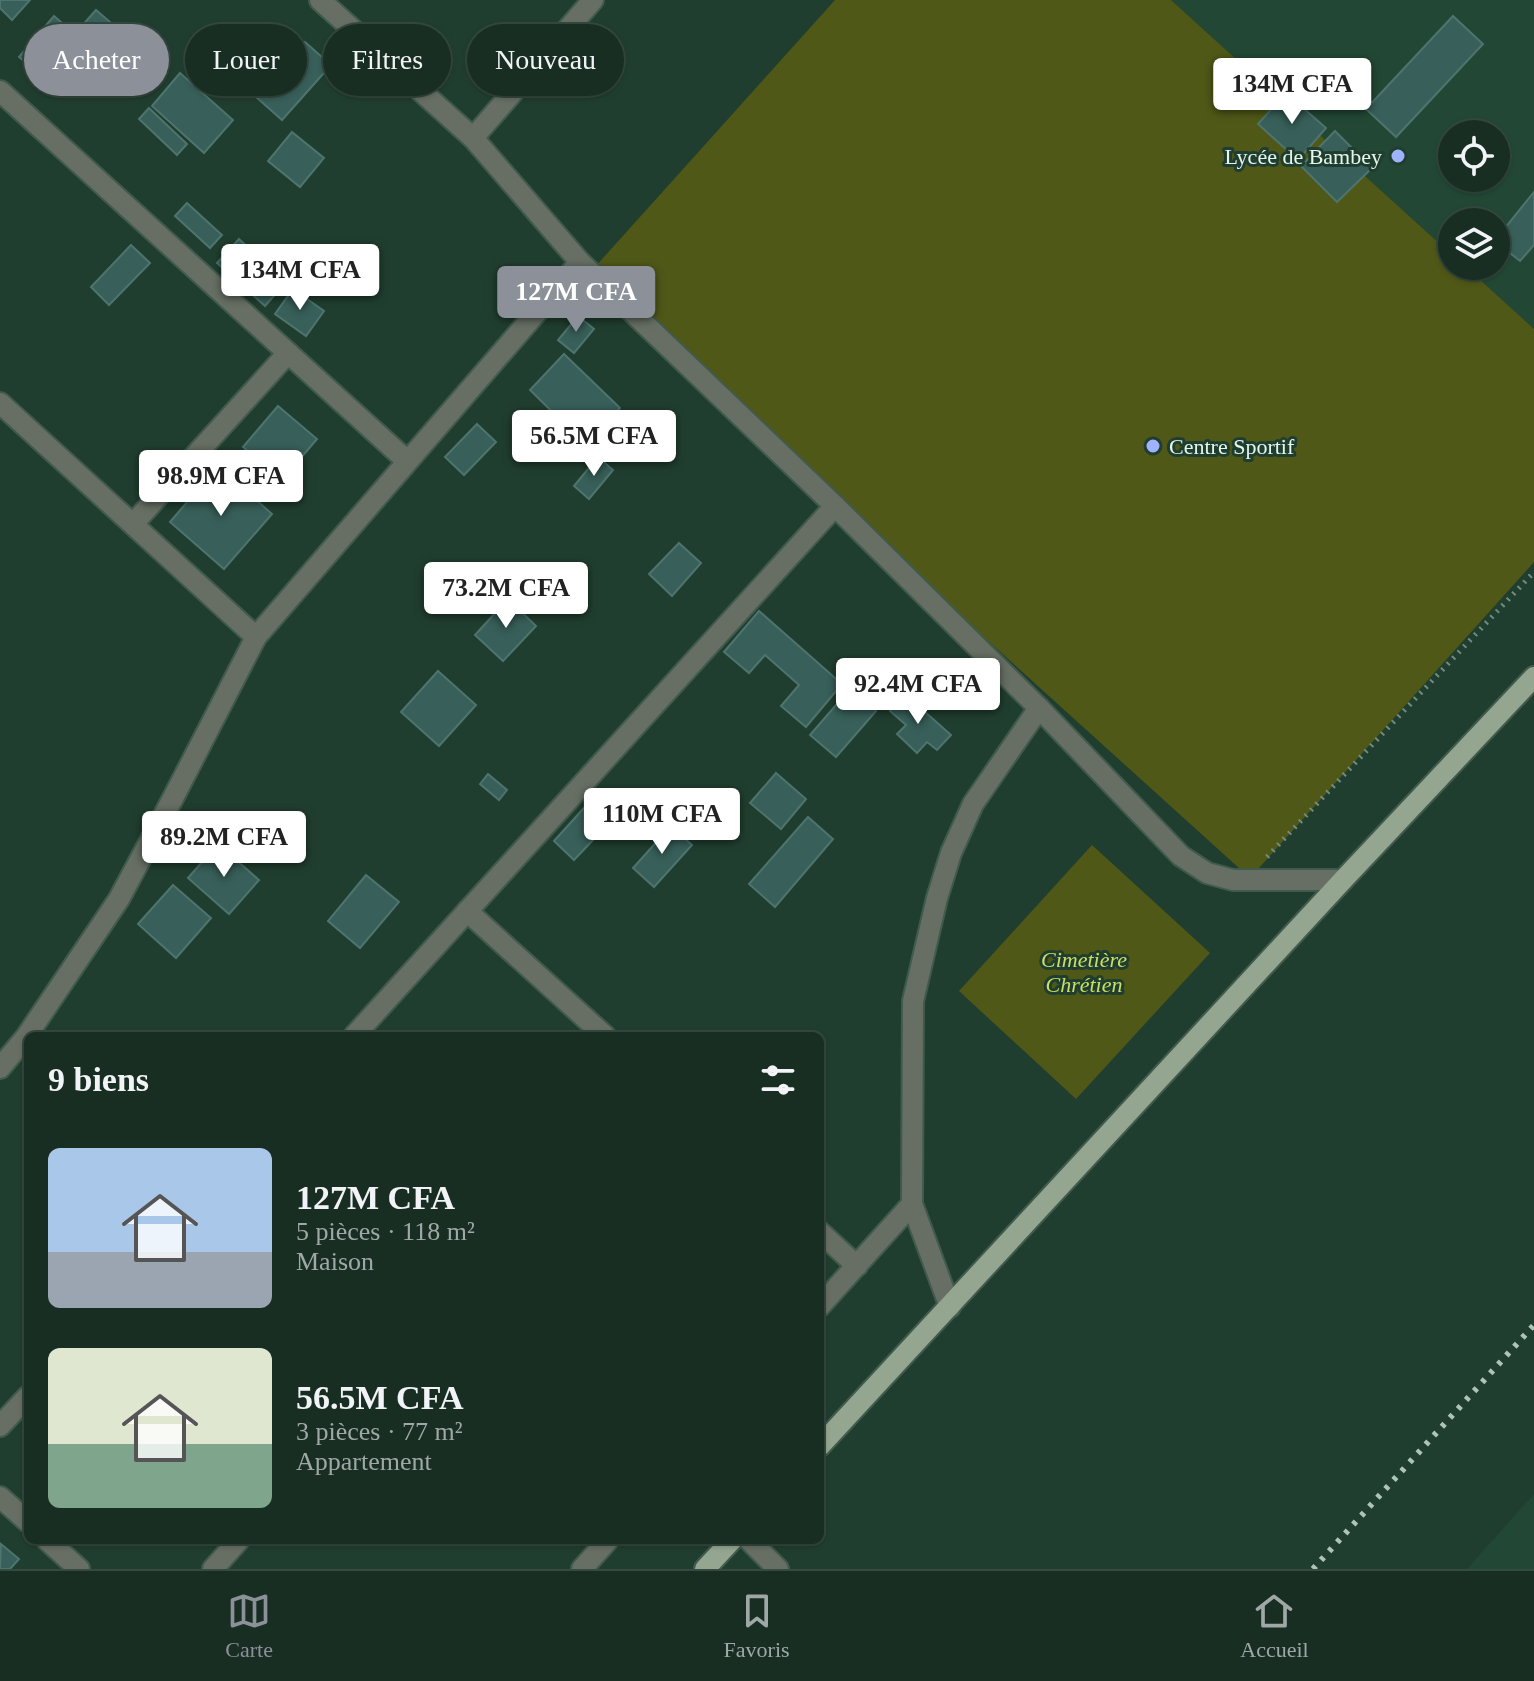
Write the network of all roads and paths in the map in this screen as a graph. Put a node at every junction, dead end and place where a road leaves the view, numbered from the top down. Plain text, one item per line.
1 (320, 0) edge
2 (593, 0) edge
3 (0, 91) edge
4 (473, 138) junction
5 (580, 262) junction
6 (288, 353) junction
7 (0, 403) edge
8 (407, 461) junction
9 (835, 506) junction
10 (133, 524) junction
11 (1534, 572) edge
12 (256, 637) junction
13 (1534, 677) edge
14 (1039, 708) junction
15 (1245, 880) junction
16 (1343, 880) junction
17 (467, 911) junction
18 (29, 1032) edge
19 (358, 1032) edge
20 (601, 1032) edge
21 (24, 1039) edge
22 (0, 1068) edge
23 (912, 1204) junction
24 (824, 1236) edge
25 (857, 1266) junction
26 (824, 1302) edge
27 (950, 1307) junction
28 (24, 1400) edge
29 (0, 1426) edge
30 (824, 1442) edge
31 (0, 1497) edge
32 (24, 1518) edge
33 (51, 1544) edge
34 (235, 1544) edge
35 (604, 1544) edge
36 (728, 1544) edge
37 (753, 1544) edge
38 (79, 1569) edge
39 (213, 1569) edge
40 (582, 1569) edge
41 (705, 1569) edge
42 (778, 1569) edge

1 - 4 street
2 - 4 street
3 - 6 street
4 - 5 street
5 - 8 street
5 - 9 street
6 - 8 street
6 - 10 street
7 - 10 street
8 - 12 street
9 - 14 street
9 - 17 street
10 - 12 street
11 - 15 path
12 - 18 street
13 - 16 main road
14 - 15 street
14 - 23 street
15 - 16 street
16 - 27 main road
17 - 19 street
17 - 20 street
21 - 22 street
23 - 25 street
23 - 27 street
24 - 25 street
25 - 26 street
27 - 30 main road
28 - 29 street
31 - 32 street
33 - 38 street
34 - 39 street
35 - 40 street
36 - 41 main road
37 - 42 street

